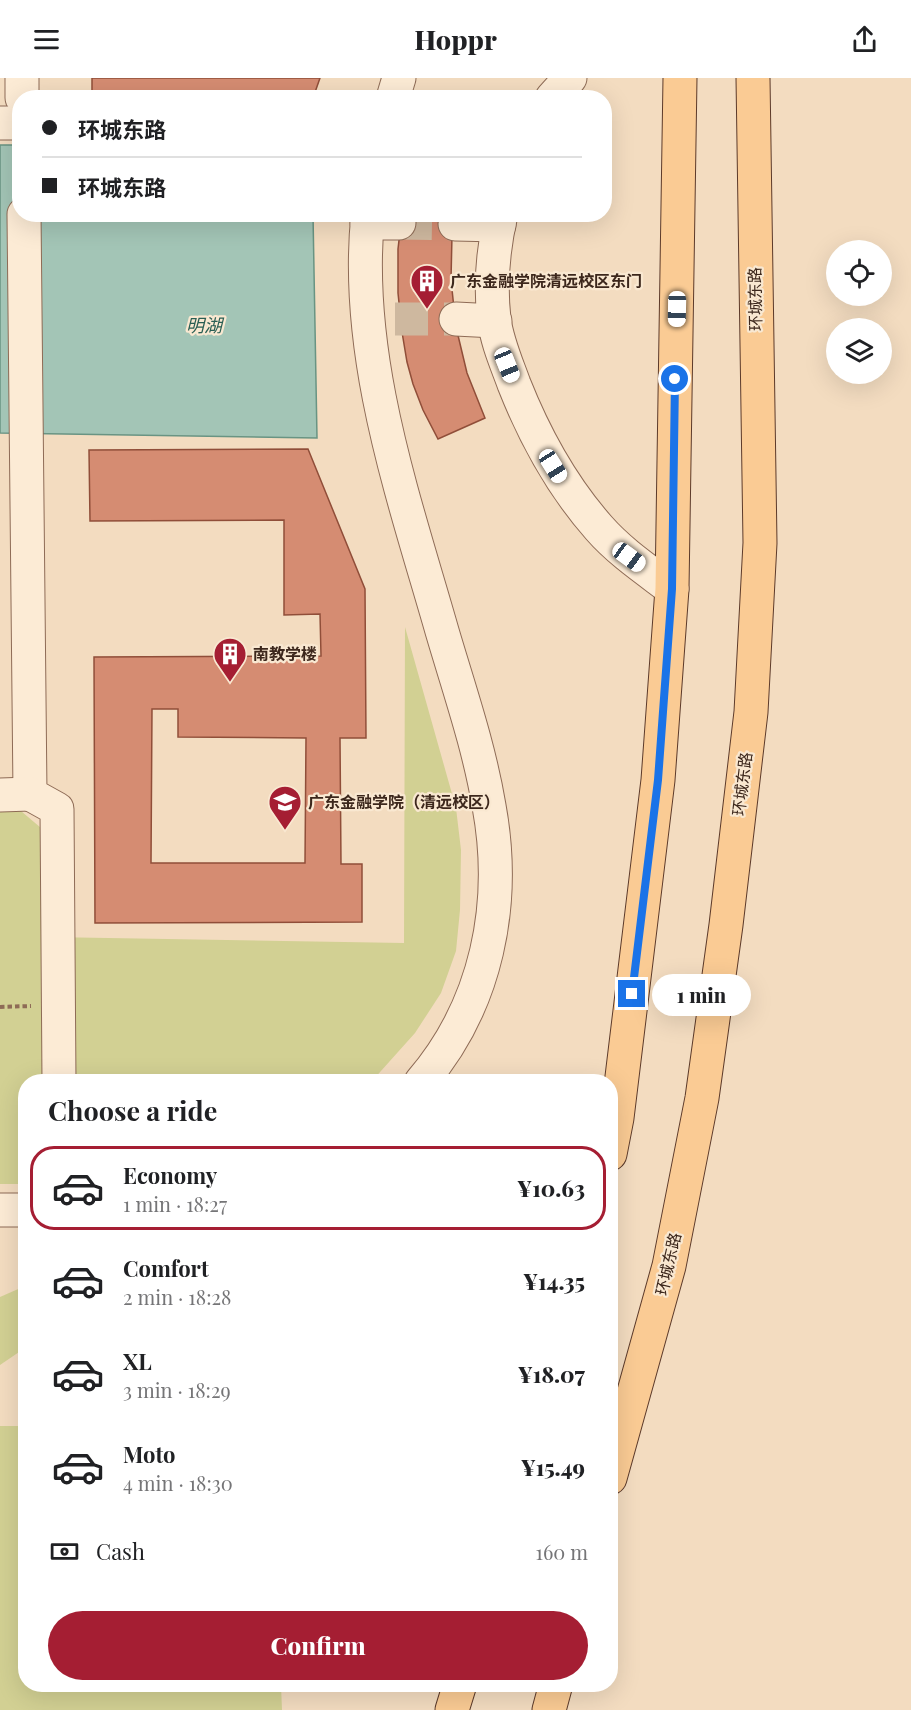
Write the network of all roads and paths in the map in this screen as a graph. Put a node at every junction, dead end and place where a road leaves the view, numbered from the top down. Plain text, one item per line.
1 (570, 78) edge
2 (680, 78) edge
3 (753, 78) edge
4 (559, 90) edge
5 (24, 222) edge
6 (378, 222) edge
7 (477, 222) edge
8 (500, 222) edge
9 (454, 224) tunnel mouth
10 (456, 319) tunnel mouth
11 (495, 321) junction
12 (672, 589) junction
13 (15, 794) edge
14 (59, 1074) edge
15 (427, 1074) edge
16 (618, 1104) edge
17 (0, 1210) edge
18 (18, 1210) edge
19 (618, 1449) edge
20 (458, 1692) edge
21 (554, 1692) edge
22 (452, 1710) edge
23 (549, 1710) edge

1 - 4 street
2 - 12 main road
3 - 19 main road, 环城东路
5 - 13 street
6 - 15 street
7 - 9 street
8 - 11 street
10 - 11 street
11 - 12 street
12 - 16 main road
13 - 14 street
17 - 18 street
20 - 22 main road
21 - 23 main road

